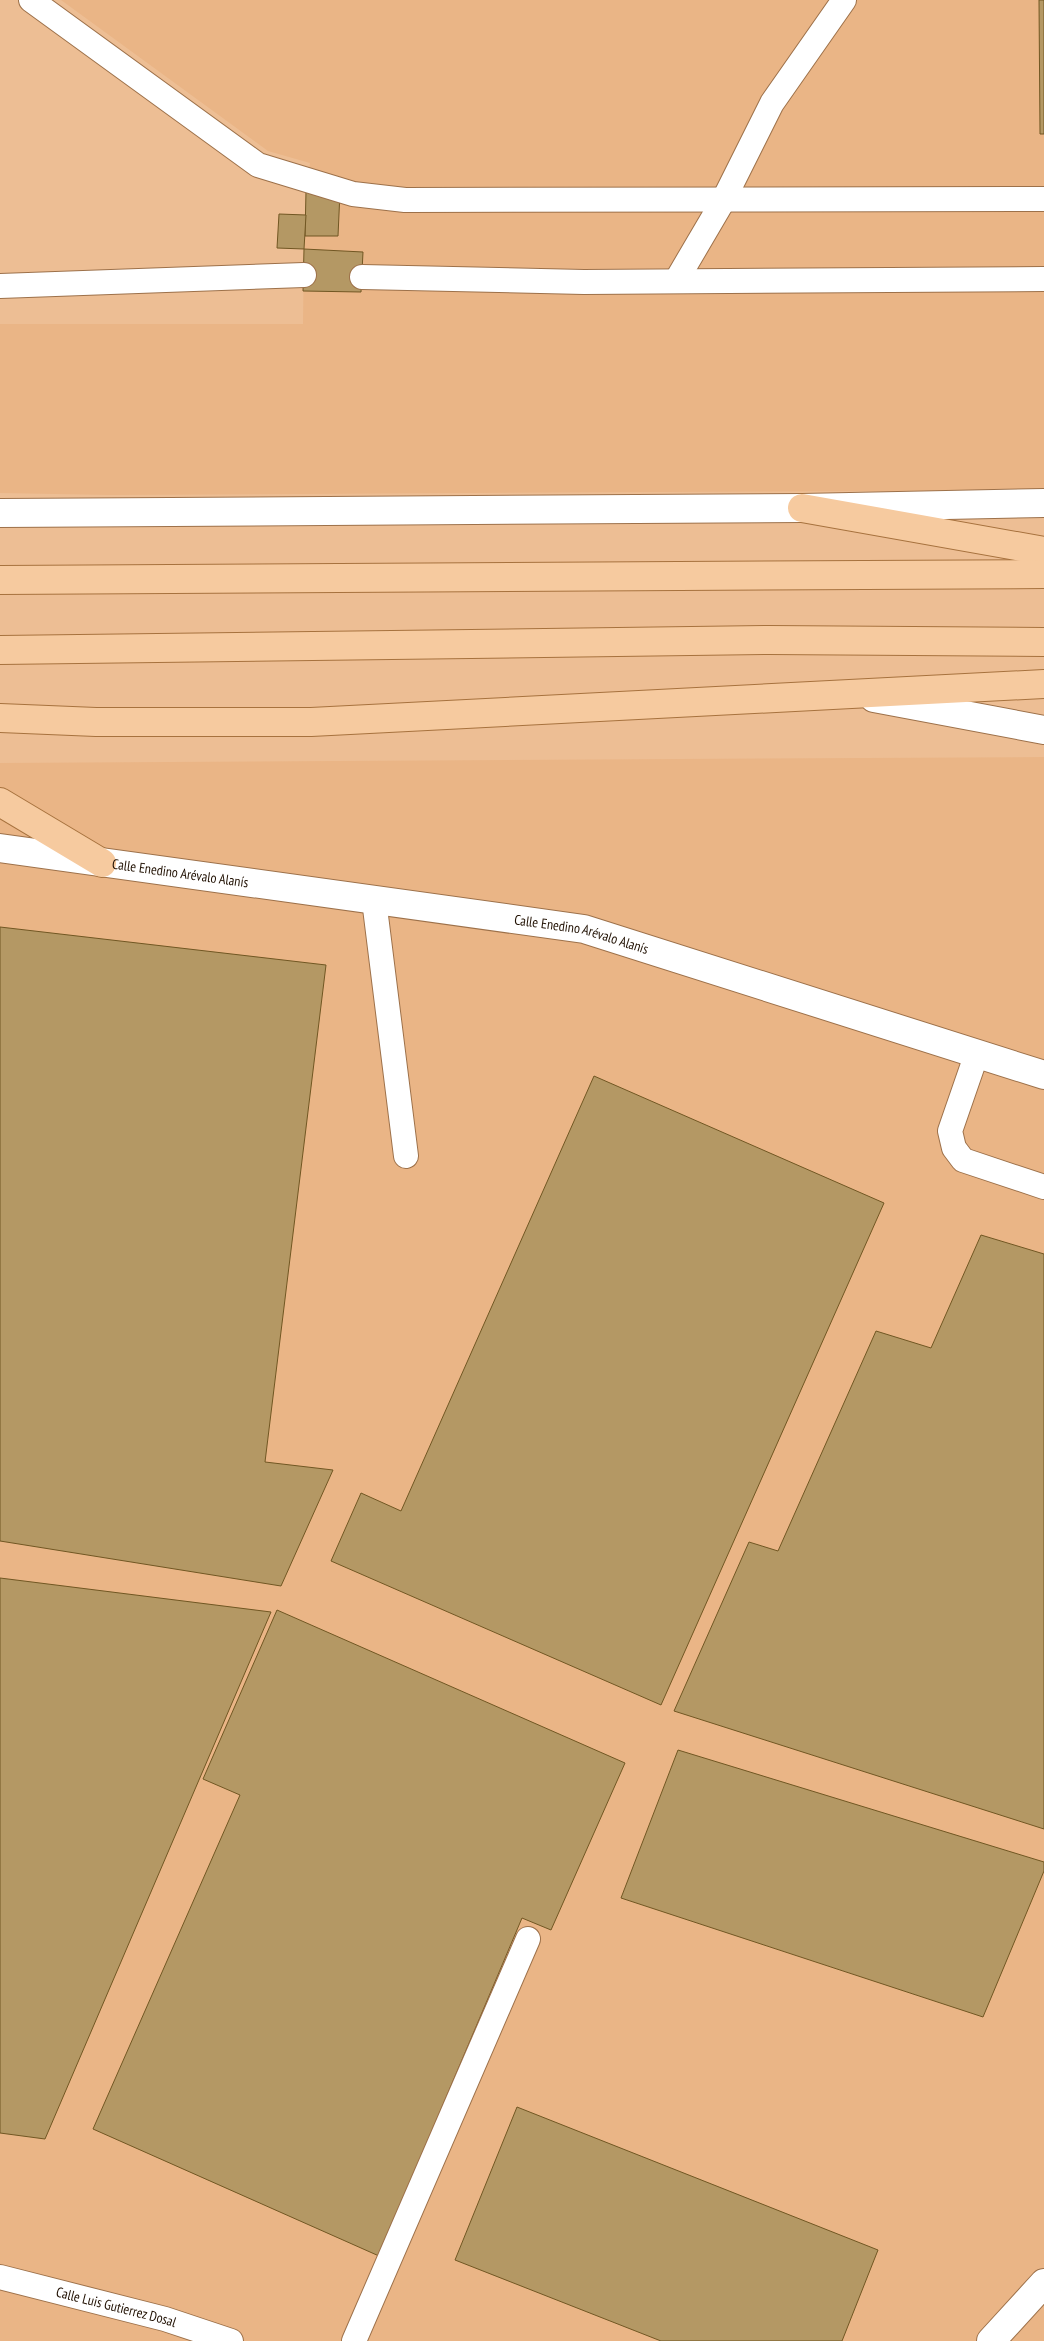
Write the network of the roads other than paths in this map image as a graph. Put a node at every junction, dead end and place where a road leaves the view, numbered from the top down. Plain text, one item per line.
1 (31, 0) edge
2 (844, 0) edge
3 (1044, 199) edge
4 (723, 201) junction
5 (304, 275) dead end
6 (362, 278) dead end
7 (1044, 279) edge
8 (676, 281) junction
9 (0, 286) edge
10 (1044, 502) edge
11 (802, 508) junction
12 (0, 513) edge
13 (1044, 551) edge
14 (1044, 574) edge
15 (0, 580) edge
16 (1044, 642) edge
17 (0, 650) edge
18 (1044, 684) edge
19 (853, 694) junction
20 (0, 718) edge
21 (1044, 730) edge
22 (0, 802) edge
23 (0, 848) edge
24 (102, 863) junction
25 (374, 900) junction
26 (977, 1053) junction
27 (1044, 1074) edge
28 (406, 1156) dead end
29 (1044, 1188) edge
30 (528, 1938) dead end
31 (0, 2277) edge
32 (1044, 2282) edge
33 (231, 2341) edge
34 (354, 2341) edge
35 (991, 2341) edge

1 - 4 lane
2 - 4 lane
3 - 4 lane
4 - 8 lane
5 - 9 lane
6 - 8 lane
7 - 8 lane
10 - 11 street
11 - 12 street
11 - 13 main road
14 - 15 main road
16 - 17 main road
18 - 19 main road
19 - 20 main road
19 - 21 street
22 - 24 main road
23 - 24 street, Calle Enedino Arévalo Alanís
24 - 25 street, Calle Enedino Arévalo Alanís
25 - 26 street, Calle Enedino Arévalo Alanís
25 - 28 lane
26 - 27 street, Calle Enedino Arévalo Alanís
26 - 29 lane
30 - 34 lane
31 - 33 lane, Calle Luis Gutierrez Dosal
32 - 35 street

